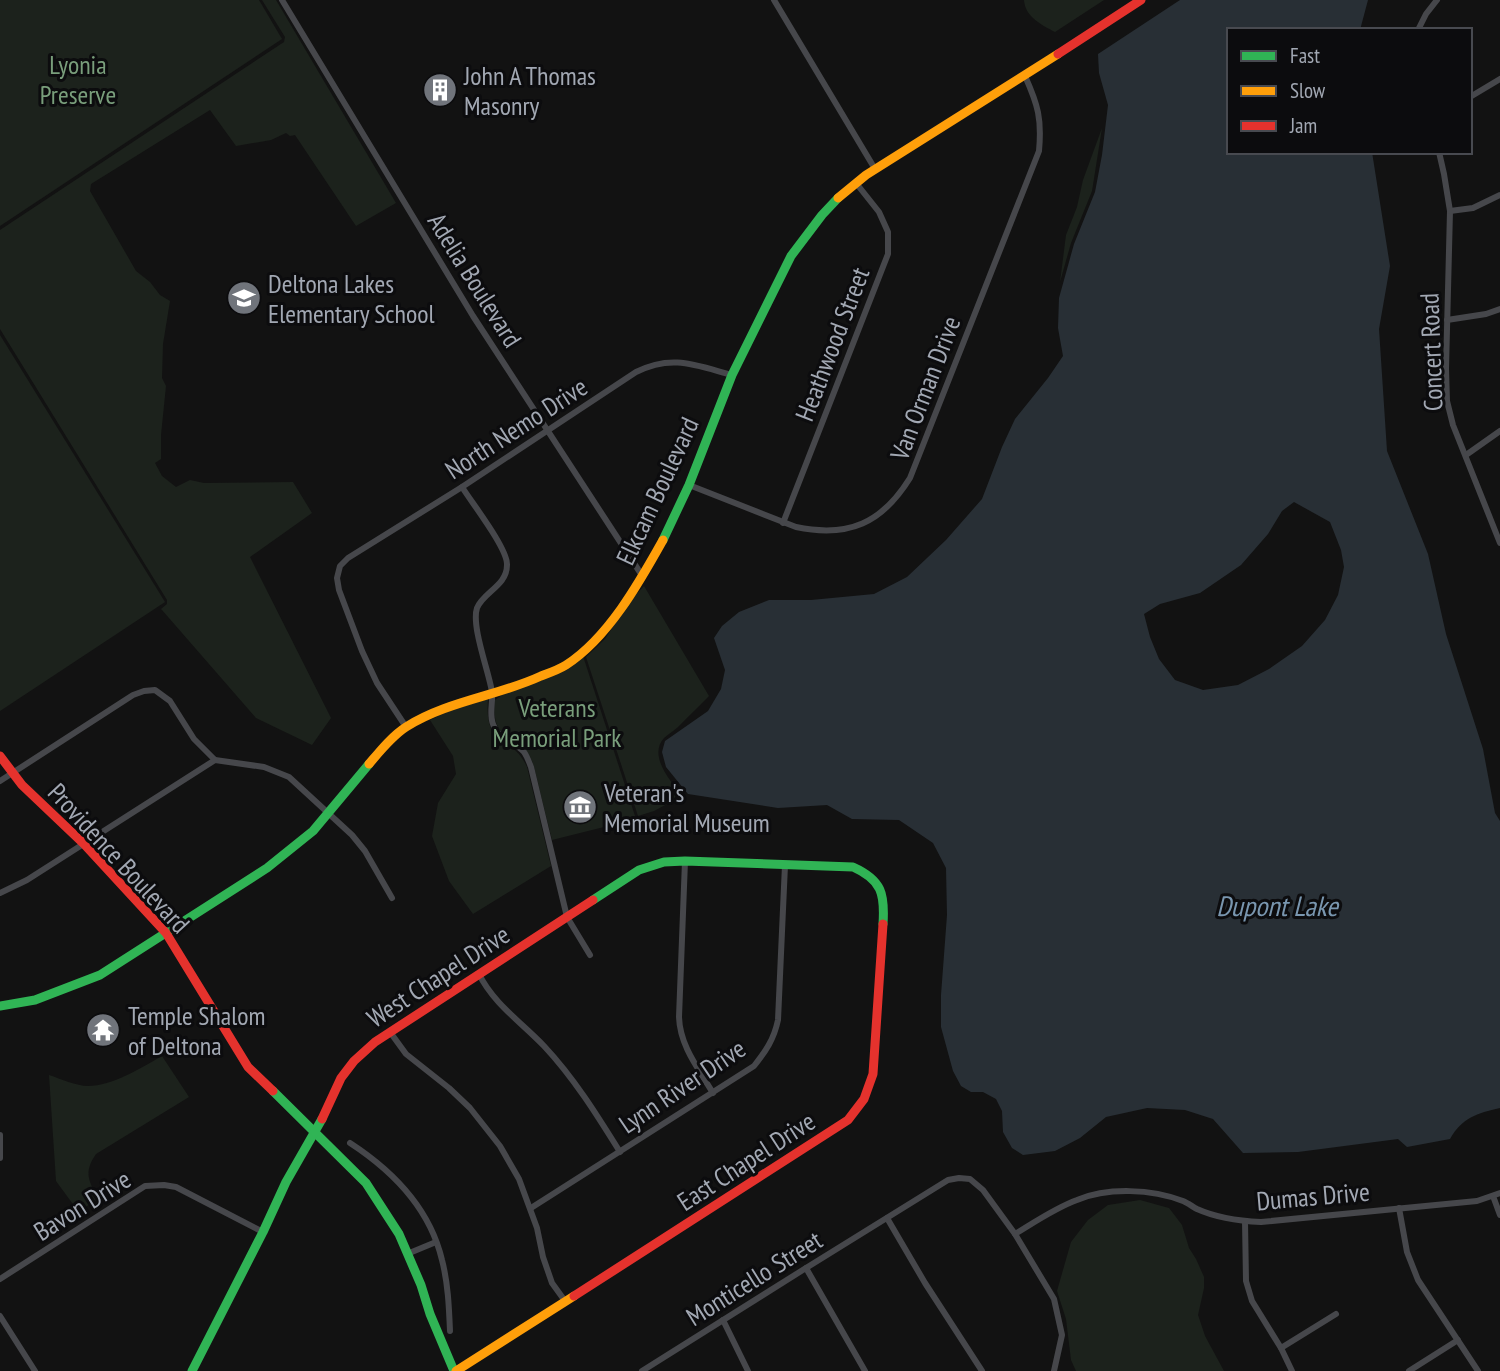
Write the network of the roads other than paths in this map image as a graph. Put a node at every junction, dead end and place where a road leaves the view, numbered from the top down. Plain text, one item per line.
1 (282, 0) edge
2 (774, 0) edge
3 (1141, 0) edge
4 (1437, 0) edge
5 (1419, 28) edge
6 (1025, 76) junction
7 (1500, 79) edge
8 (1472, 96) edge
9 (1439, 154) edge
10 (875, 169) junction
11 (856, 183) junction
12 (1500, 195) edge
13 (1450, 211) junction
14 (1500, 309) edge
15 (1447, 320) junction
16 (732, 375) junction
17 (548, 430) junction
18 (1500, 431) edge
19 (1466, 455) junction
20 (689, 485) junction
21 (462, 487) junction
22 (783, 523) junction
23 (1500, 543) edge
24 (643, 577) junction
25 (492, 694) junction
26 (407, 727) junction
27 (0, 756) edge
28 (215, 760) junction
29 (12, 774) junction
30 (0, 781) edge
31 (326, 813) junction
32 (84, 844) junction
33 (685, 861) junction
34 (785, 865) junction
35 (875, 880) joint
36 (0, 893) edge
37 (392, 898) dead end
38 (566, 918) junction
39 (166, 933) junction
40 (590, 955) dead end
41 (479, 974) junction
42 (0, 1006) edge
43 (390, 1032) junction
44 (713, 1093) junction
45 (316, 1132) junction
46 (0, 1135) edge
47 (350, 1143) dead end
48 (620, 1152) junction
49 (0, 1158) edge
50 (1497, 1195) edge
51 (1399, 1208) junction
52 (531, 1209) junction
53 (1500, 1214) edge
54 (887, 1218) junction
55 (1245, 1221) junction
56 (263, 1232) junction
57 (1015, 1234) junction
58 (436, 1242) junction
59 (408, 1254) junction
60 (806, 1268) junction
61 (0, 1279) edge
62 (565, 1301) junction
63 (1336, 1314) dead end
64 (0, 1316) edge
65 (723, 1320) junction
66 (450, 1331) dead end
67 (1458, 1340) junction
68 (1281, 1348) junction
69 (35, 1371) edge
70 (192, 1371) edge
71 (455, 1371) edge
72 (642, 1371) edge
73 (748, 1371) edge
74 (865, 1371) edge
75 (982, 1371) edge
76 (1054, 1371) edge
77 (1292, 1371) edge
78 (1409, 1371) edge
79 (1478, 1371) edge

1 - 17 street, Adelia Boulevard
2 - 10 street
3 - 6 street, Elkcam Boulevard
4 - 5 street
6 - 10 street, Elkcam Boulevard
6 - 22 street, Van Orman Drive
7 - 8 street
9 - 13 street, Concert Road
10 - 11 street, Elkcam Boulevard
11 - 16 street, Elkcam Boulevard
11 - 22 street, Heathwood Street
12 - 13 street
13 - 15 street, Concert Road
14 - 15 street
15 - 19 street, Concert Road
16 - 17 street, North Nemo Drive
16 - 20 street, Elkcam Boulevard
17 - 21 street, North Nemo Drive
17 - 24 street, Adelia Boulevard
18 - 19 street
19 - 23 street, Concert Road
20 - 22 street, Van Orman Drive
20 - 24 street, Elkcam Boulevard
21 - 25 street
21 - 26 street, North Nemo Drive
24 - 25 street, Elkcam Boulevard
25 - 26 street, Elkcam Boulevard
25 - 38 street
26 - 31 street, Elkcam Boulevard
27 - 29 street, Providence Boulevard
28 - 29 street
28 - 31 street
28 - 32 street
29 - 30 street
29 - 32 street, Providence Boulevard
31 - 37 street
31 - 39 street, Elkcam Boulevard
32 - 36 street
32 - 39 street, Providence Boulevard
33 - 34 street, West Chapel Drive
33 - 38 street, West Chapel Drive
33 - 44 street
34 - 35 street, West Chapel Drive
34 - 44 street, Lynn River Drive
35 - 62 street, East Chapel Drive
38 - 40 street
38 - 41 street, West Chapel Drive
39 - 42 street, Elkcam Boulevard
39 - 45 street, Providence Boulevard
41 - 43 street, West Chapel Drive
41 - 48 street
43 - 45 street, West Chapel Drive
43 - 52 street
44 - 48 street, Lynn River Drive
45 - 56 street, West Chapel Drive
45 - 59 street, Providence Boulevard
46 - 49 street
47 - 58 street
48 - 52 street, Lynn River Drive
50 - 51 street, Dumas Drive
50 - 53 street
51 - 55 street, Dumas Drive
51 - 67 street
52 - 62 street
54 - 57 street, Monticello Street
54 - 60 street, Monticello Street
54 - 75 street
55 - 57 street, Dumas Drive
55 - 68 street
56 - 61 street, Bavon Drive
56 - 70 street, West Chapel Drive
57 - 76 street
58 - 59 street
58 - 66 street
59 - 71 street, Providence Boulevard
60 - 65 street, Monticello Street
60 - 74 street
62 - 71 street, East Chapel Drive
63 - 68 street
64 - 69 street
65 - 72 street, Monticello Street
65 - 73 street
67 - 78 street
67 - 79 street
68 - 77 street

